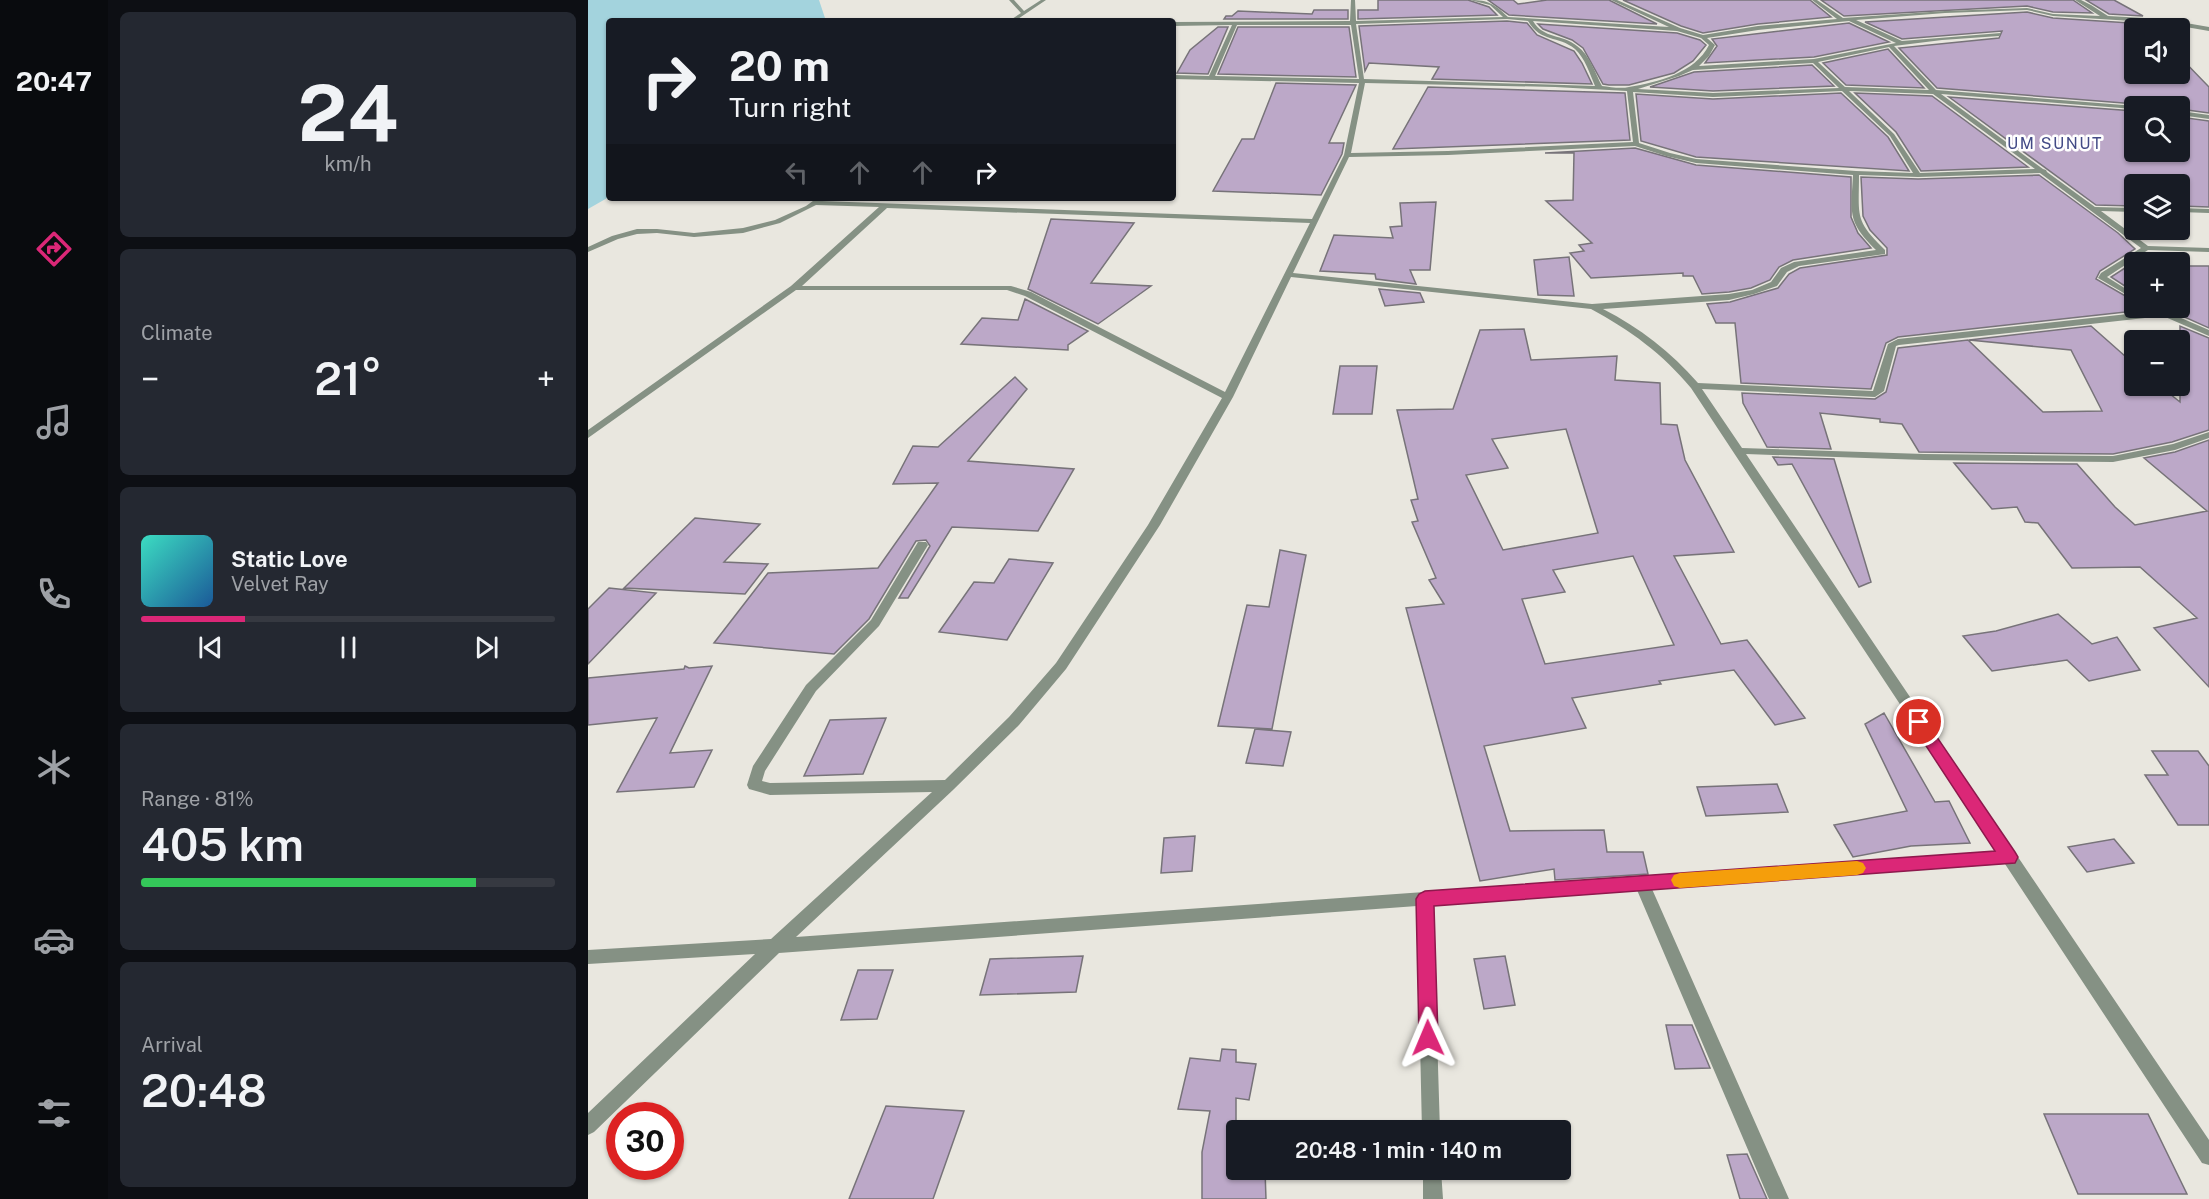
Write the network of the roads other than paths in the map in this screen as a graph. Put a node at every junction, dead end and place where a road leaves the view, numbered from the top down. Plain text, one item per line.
1 (1011, 0) edge
2 (1044, 0) edge
3 (1353, 0) edge
4 (1472, 0) edge
5 (1613, 0) edge
6 (1814, 0) edge
7 (2009, 0) edge
8 (2077, 0) edge
9 (2027, 9) junction
10 (1022, 12) junction
11 (1015, 18) edge
12 (1508, 18) junction
13 (1529, 19) junction
14 (1850, 19) junction
15 (2109, 19) junction
16 (1842, 20) junction
17 (1353, 23) junction
18 (1176, 24) edge
19 (1235, 24) junction
20 (1678, 29) junction
21 (2209, 29) edge
22 (2000, 34) dead end
23 (1703, 38) junction
24 (1901, 43) junction
25 (1890, 46) junction
26 (1814, 61) junction
27 (1694, 68) junction
28 (1176, 77) edge
29 (1211, 78) junction
30 (1362, 82) junction
31 (1599, 87) junction
32 (1630, 89) junction
33 (1845, 89) junction
34 (1934, 92) junction
35 (2124, 106) edge
36 (2190, 114) edge
37 (2209, 117) edge
38 (1636, 144) junction
39 (1347, 155) junction
40 (2044, 171) junction
41 (1856, 173) junction
42 (1918, 175) junction
43 (818, 201) edge
44 (885, 206) junction
45 (2093, 209) junction
46 (2124, 210) edge
47 (2190, 210) edge
48 (2209, 211) edge
49 (1315, 221) junction
50 (2146, 248) junction
51 (588, 250) edge
52 (2209, 250) edge
53 (2140, 252) edge
54 (2124, 262) edge
55 (1290, 275) junction
56 (794, 288) junction
57 (2124, 291) edge
58 (1592, 307) junction
59 (2124, 317) edge
60 (2175, 318) edge
61 (2209, 333) edge
62 (1695, 386) junction
63 (1228, 396) junction
64 (588, 435) edge
65 (2209, 435) edge
66 (1738, 451) junction
67 (922, 545) dead end
68 (948, 786) junction
69 (2009, 857) junction
70 (1642, 883) junction
71 (1425, 899) junction
72 (776, 946) junction
73 (588, 957) edge
74 (1431, 1120) edge
75 (588, 1126) edge
76 (2209, 1156) edge
77 (1432, 1180) edge
78 (1433, 1199) edge
79 (1779, 1199) edge

1 - 10 street
2 - 10 street
3 - 17 street
4 - 12 street
5 - 20 street
6 - 16 street
7 - 9 street
8 - 15 street
9 - 14 street
9 - 15 street
10 - 11 street
12 - 13 street
12 - 17 street
13 - 20 street
13 - 31 street
14 - 16 street
14 - 24 street
15 - 21 street
16 - 23 street
17 - 19 street
17 - 30 street
18 - 19 street
19 - 29 street
20 - 23 street
22 - 24 street
23 - 27 street
24 - 25 street
25 - 26 street
25 - 34 street
26 - 27 street
26 - 33 street
27 - 32 street
28 - 29 street
29 - 30 street
30 - 31 street
30 - 39 street
31 - 32 street
32 - 33 street
32 - 38 street
33 - 34 street
33 - 42 street
34 - 35 street
34 - 40 street
36 - 37 street
38 - 39 street
38 - 41 street
39 - 49 street
40 - 42 street
40 - 45 street
41 - 42 street
41 - 58 street
43 - 44 street
43 - 51 street
44 - 49 street
44 - 56 street
45 - 46 street
45 - 50 street
47 - 48 street
49 - 55 street
50 - 52 street
50 - 53 street
54 - 57 street
55 - 58 street
55 - 63 street
56 - 63 street
56 - 64 street
58 - 62 street
59 - 62 street
60 - 61 street
62 - 66 street
63 - 68 street
65 - 66 street
66 - 69 street
67 - 68 street
68 - 72 street
69 - 70 street
69 - 76 street
70 - 71 street
70 - 79 street
71 - 72 street
71 - 74 street
72 - 73 street
72 - 75 street
77 - 78 street

